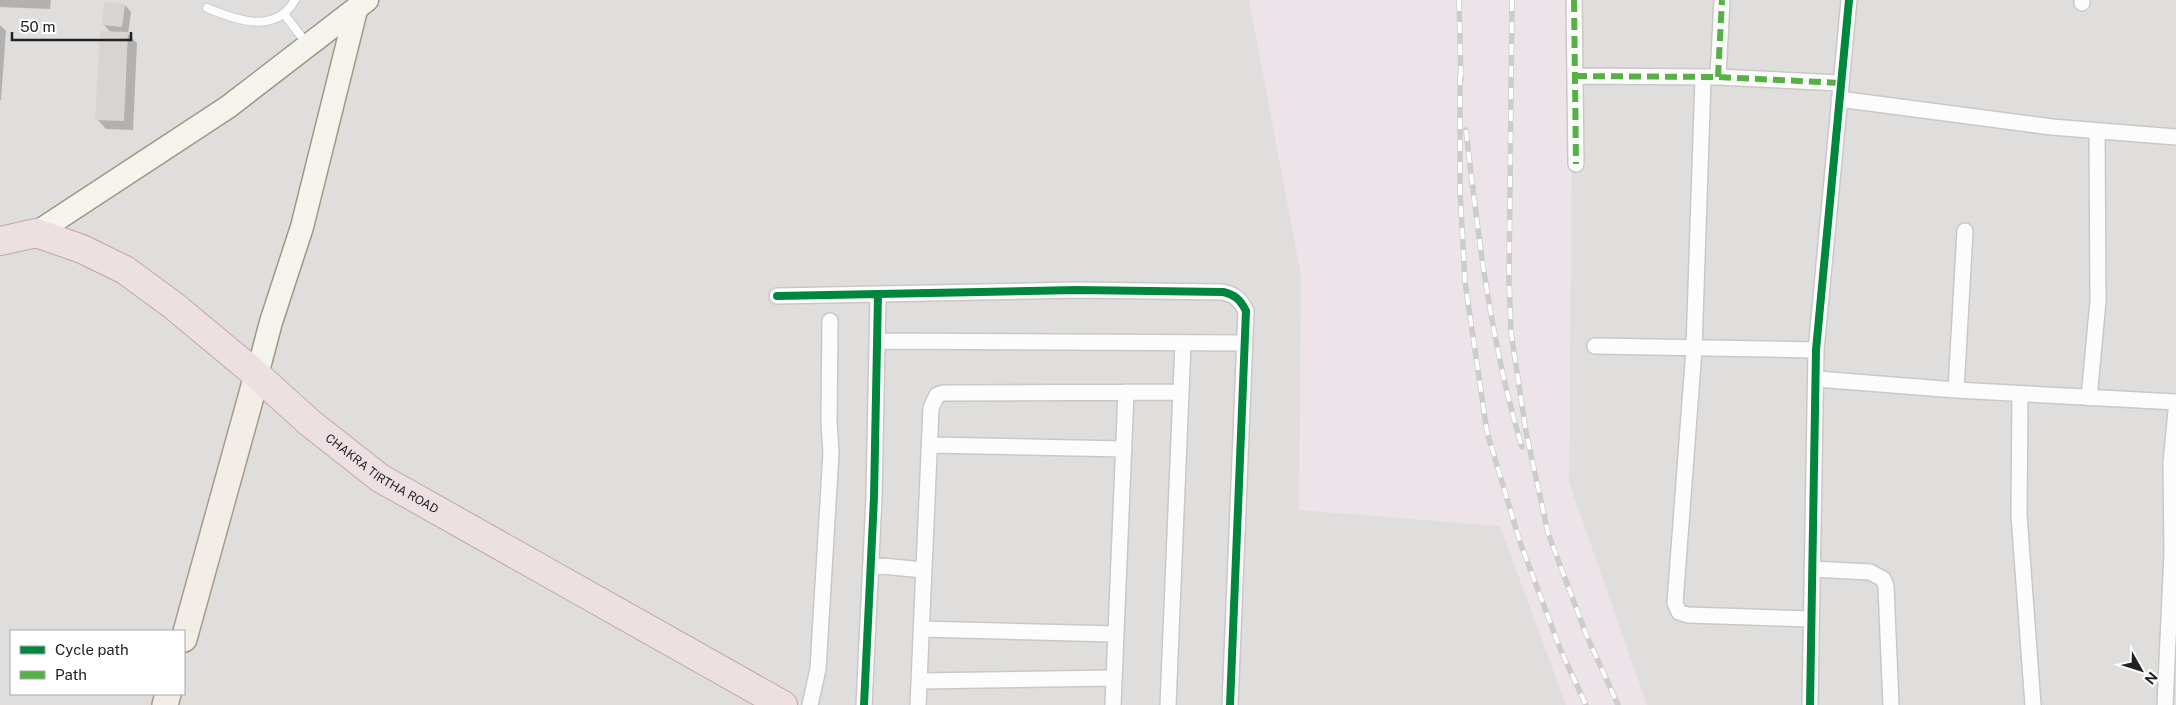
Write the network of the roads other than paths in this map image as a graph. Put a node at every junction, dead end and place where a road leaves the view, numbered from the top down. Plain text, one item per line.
1 (295, 0) edge
2 (1574, 0) edge
3 (1722, 0) edge
4 (1849, 0) edge
5 (360, 3) edge
6 (207, 8) dead end
7 (284, 14) junction
8 (309, 46) junction
9 (1575, 76) junction
10 (1710, 78) junction
11 (1840, 83) junction
12 (1839, 100) junction
13 (2097, 131) junction
14 (2176, 138) edge
15 (1576, 164) dead end
16 (1965, 231) dead end
17 (36, 233) junction
18 (0, 241) edge
19 (878, 294) junction
20 (777, 296) dead end
21 (830, 320) dead end
22 (877, 341) junction
23 (1183, 343) junction
24 (1244, 343) junction
25 (1595, 346) dead end
26 (1694, 349) junction
27 (1816, 350) junction
28 (257, 375) junction
29 (1817, 379) junction
30 (1956, 390) junction
31 (1126, 392) junction
32 (1181, 392) junction
33 (2020, 394) junction
34 (2089, 398) junction
35 (2176, 402) edge
36 (2176, 411) edge
37 (930, 445) junction
38 (1124, 449) junction
39 (2174, 486) edge
40 (2174, 553) edge
41 (871, 565) junction
42 (1812, 569) junction
43 (924, 570) junction
44 (1811, 619) junction
45 (922, 629) junction
46 (1116, 634) junction
47 (185, 635) edge
48 (1114, 678) junction
49 (919, 681) junction
50 (782, 705) edge
51 (810, 705) edge
52 (864, 705) edge
53 (918, 705) edge
54 (1113, 705) edge
55 (1168, 705) edge
56 (1230, 705) edge
57 (1810, 705) edge
58 (1891, 705) edge
59 (2033, 705) edge
60 (2165, 705) edge

1 - 7 lane
2 - 9 street
3 - 10 street
4 - 11 street
5 - 8 main road
5 - 28 main road
6 - 7 lane
7 - 8 lane
8 - 17 main road
9 - 10 street
9 - 15 street
10 - 11 street
10 - 26 street
11 - 12 street
12 - 13 street
12 - 27 street
13 - 14 street
13 - 34 street
16 - 30 street
17 - 18 highway
17 - 28 highway, CHAKRA TIRTHA ROAD
19 - 20 street
19 - 22 street
19 - 24 street
21 - 51 street
22 - 23 street
22 - 41 street
23 - 24 street
23 - 32 street
24 - 56 street
25 - 26 street
26 - 27 street
26 - 44 street
27 - 29 street
28 - 47 main road
28 - 50 highway, CHAKRA TIRTHA ROAD
29 - 30 street
29 - 42 street
30 - 33 street
31 - 32 street
31 - 37 street
31 - 38 street
32 - 55 street
33 - 34 street
33 - 59 street
34 - 35 street
36 - 39 street
37 - 38 street
37 - 43 street
38 - 46 street
39 - 40 street
40 - 60 street
41 - 43 street
41 - 52 street
42 - 44 street
42 - 58 street
43 - 45 street
44 - 57 street
45 - 46 street
45 - 49 street
46 - 48 street
48 - 49 street
48 - 54 street
49 - 53 street

